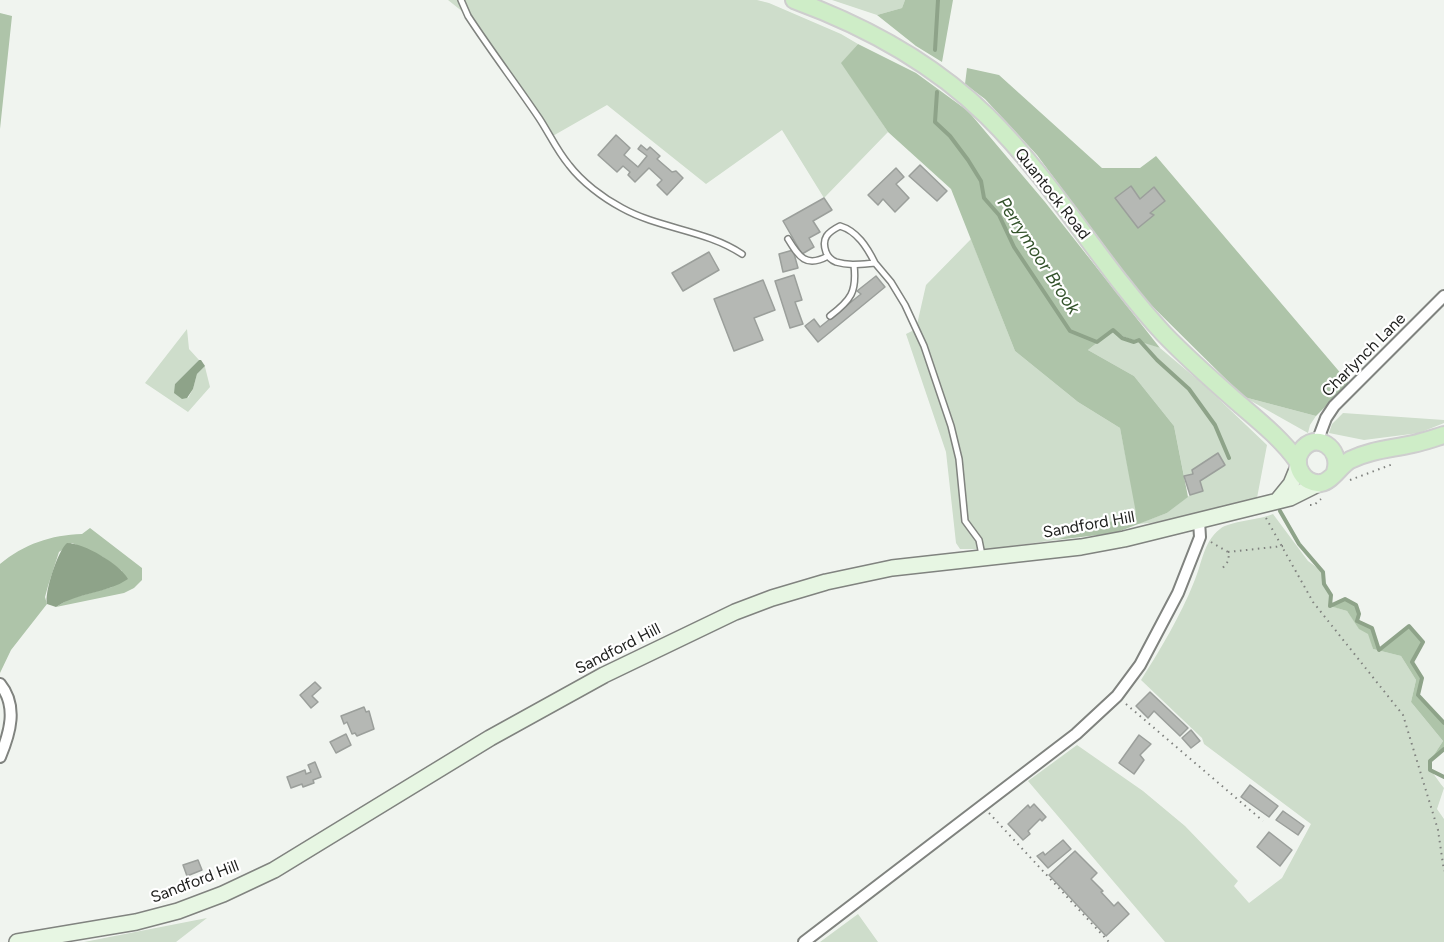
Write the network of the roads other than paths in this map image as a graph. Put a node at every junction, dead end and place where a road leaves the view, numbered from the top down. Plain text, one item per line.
1 (461, 0) edge
2 (794, 0) edge
3 (788, 239) dead end
4 (742, 254) dead end
5 (828, 256) junction
6 (875, 262) junction
7 (854, 265) junction
8 (1444, 296) edge
9 (830, 316) dead end
10 (1273, 434) junction
11 (1444, 435) edge
12 (1318, 444) junction
13 (1378, 449) junction
14 (1298, 465) junction
15 (1341, 477) junction
16 (1322, 490) junction
17 (1278, 500) junction
18 (1199, 521) junction
19 (982, 557) junction
20 (0, 684) edge
21 (0, 757) edge
22 (17, 942) edge
23 (804, 942) edge

1 - 4 lane
2 - 10 main road, Quantock Road
3 - 5 lane
5 - 6 lane
5 - 7 lane
6 - 7 lane
6 - 19 lane
7 - 9 lane
8 - 12 street, Charlynch Lane
10 - 12 main road, Quantock Road
10 - 14 main road, Quantock Road
11 - 13 main road
12 - 13 main road, Quantock Road
12 - 14 main road
12 - 15 main road
13 - 15 main road
14 - 16 main road, Quantock Road
14 - 17 main road
15 - 16 main road
16 - 17 main road, Sandford Hill
17 - 18 main road, Sandford Hill
18 - 19 main road, Sandford Hill
18 - 23 street
19 - 22 main road, Sandford Hill
20 - 21 street

